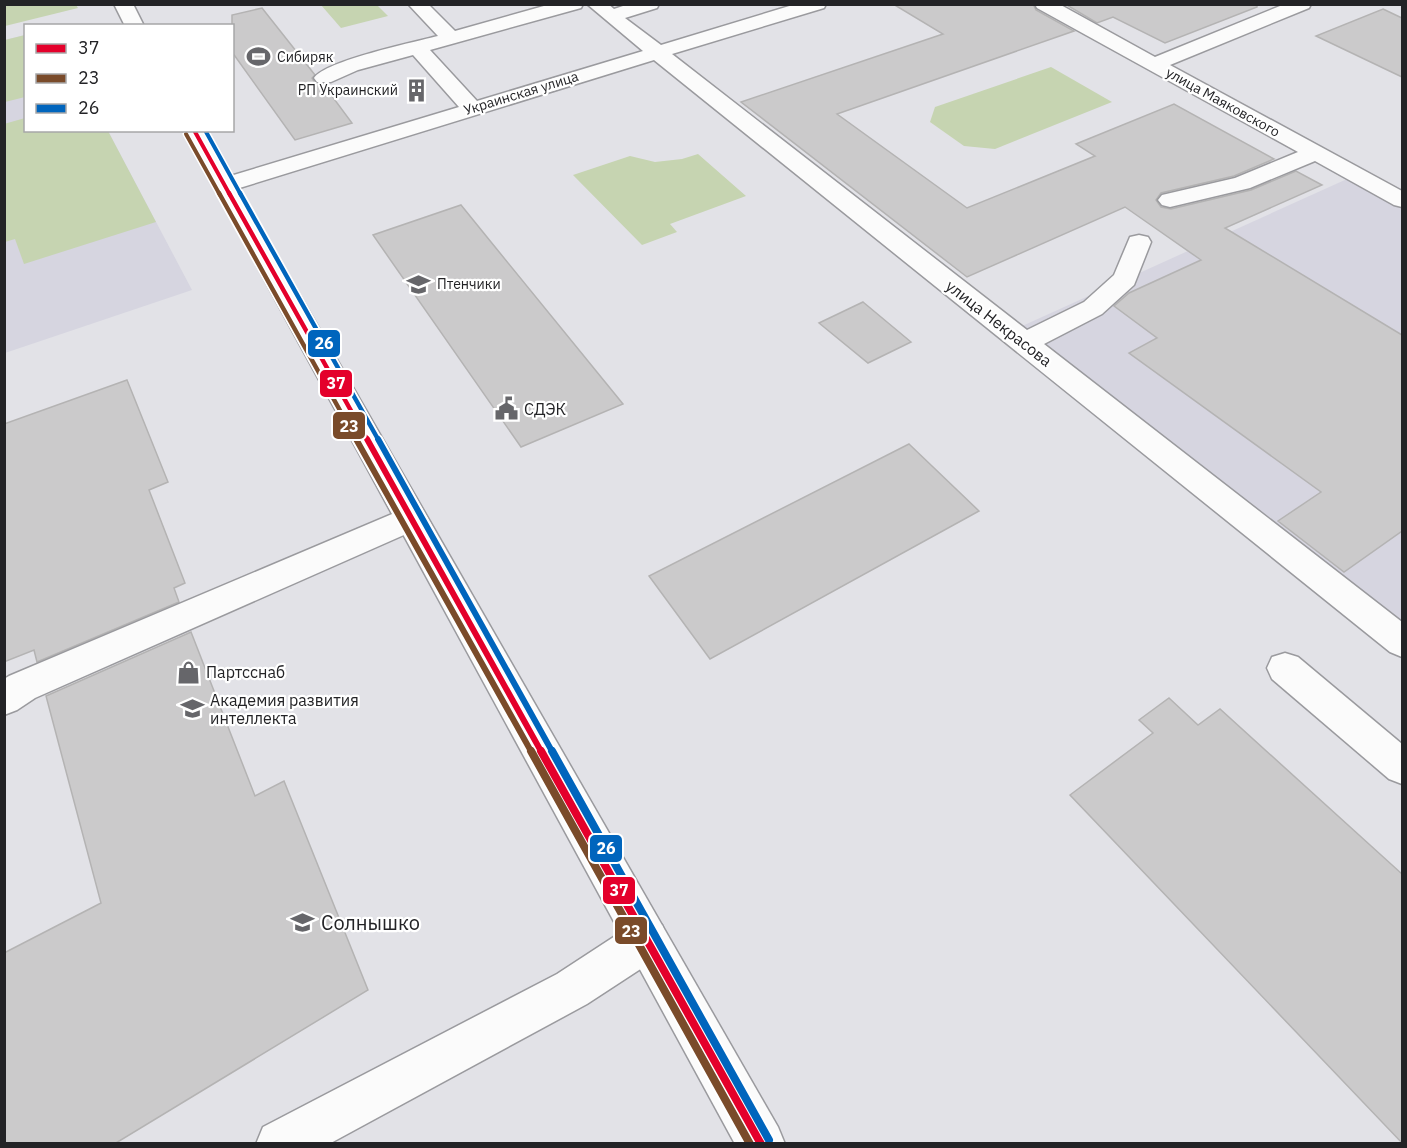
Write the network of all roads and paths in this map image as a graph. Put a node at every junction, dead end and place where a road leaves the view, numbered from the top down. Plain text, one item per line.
1 (123, 4) edge
2 (417, 4) edge
3 (574, 4) edge
4 (650, 4) edge
5 (817, 4) edge
6 (1044, 4) edge
7 (1302, 4) edge
8 (604, 10) edge
9 (134, 24) edge
10 (451, 38) junction
11 (417, 48) junction
12 (656, 52) junction
13 (1155, 64) junction
14 (324, 78) dead end
15 (472, 108) junction
16 (195, 132) edge
17 (1316, 153) junction
18 (225, 185) junction
19 (1170, 200) dead end
20 (1402, 200) edge
21 (1139, 242) dead end
22 (1024, 343) junction
23 (411, 518) junction
24 (1402, 642) edge
25 (1285, 668) dead end
26 (4, 699) edge
27 (1402, 767) edge
28 (647, 940) junction
29 (280, 1143) edge
30 (761, 1143) edge

1 - 9 street
2 - 10 street
3 - 10 street
4 - 8 street
5 - 12 street, Украинская улица
6 - 13 street, улица Маяковского
7 - 13 street
8 - 12 street, улица Некрасова
10 - 11 street
11 - 14 street
11 - 15 street
12 - 15 street, Украинская улица
12 - 22 street, улица Некрасова
13 - 17 street, улица Маяковского
15 - 18 street, Украинская улица
16 - 18 street
17 - 19 street
17 - 20 street, улица Маяковского
18 - 23 street
21 - 22 street
22 - 24 street, улица Некрасова
23 - 26 street
23 - 28 street
25 - 27 street
28 - 29 street
28 - 30 street

